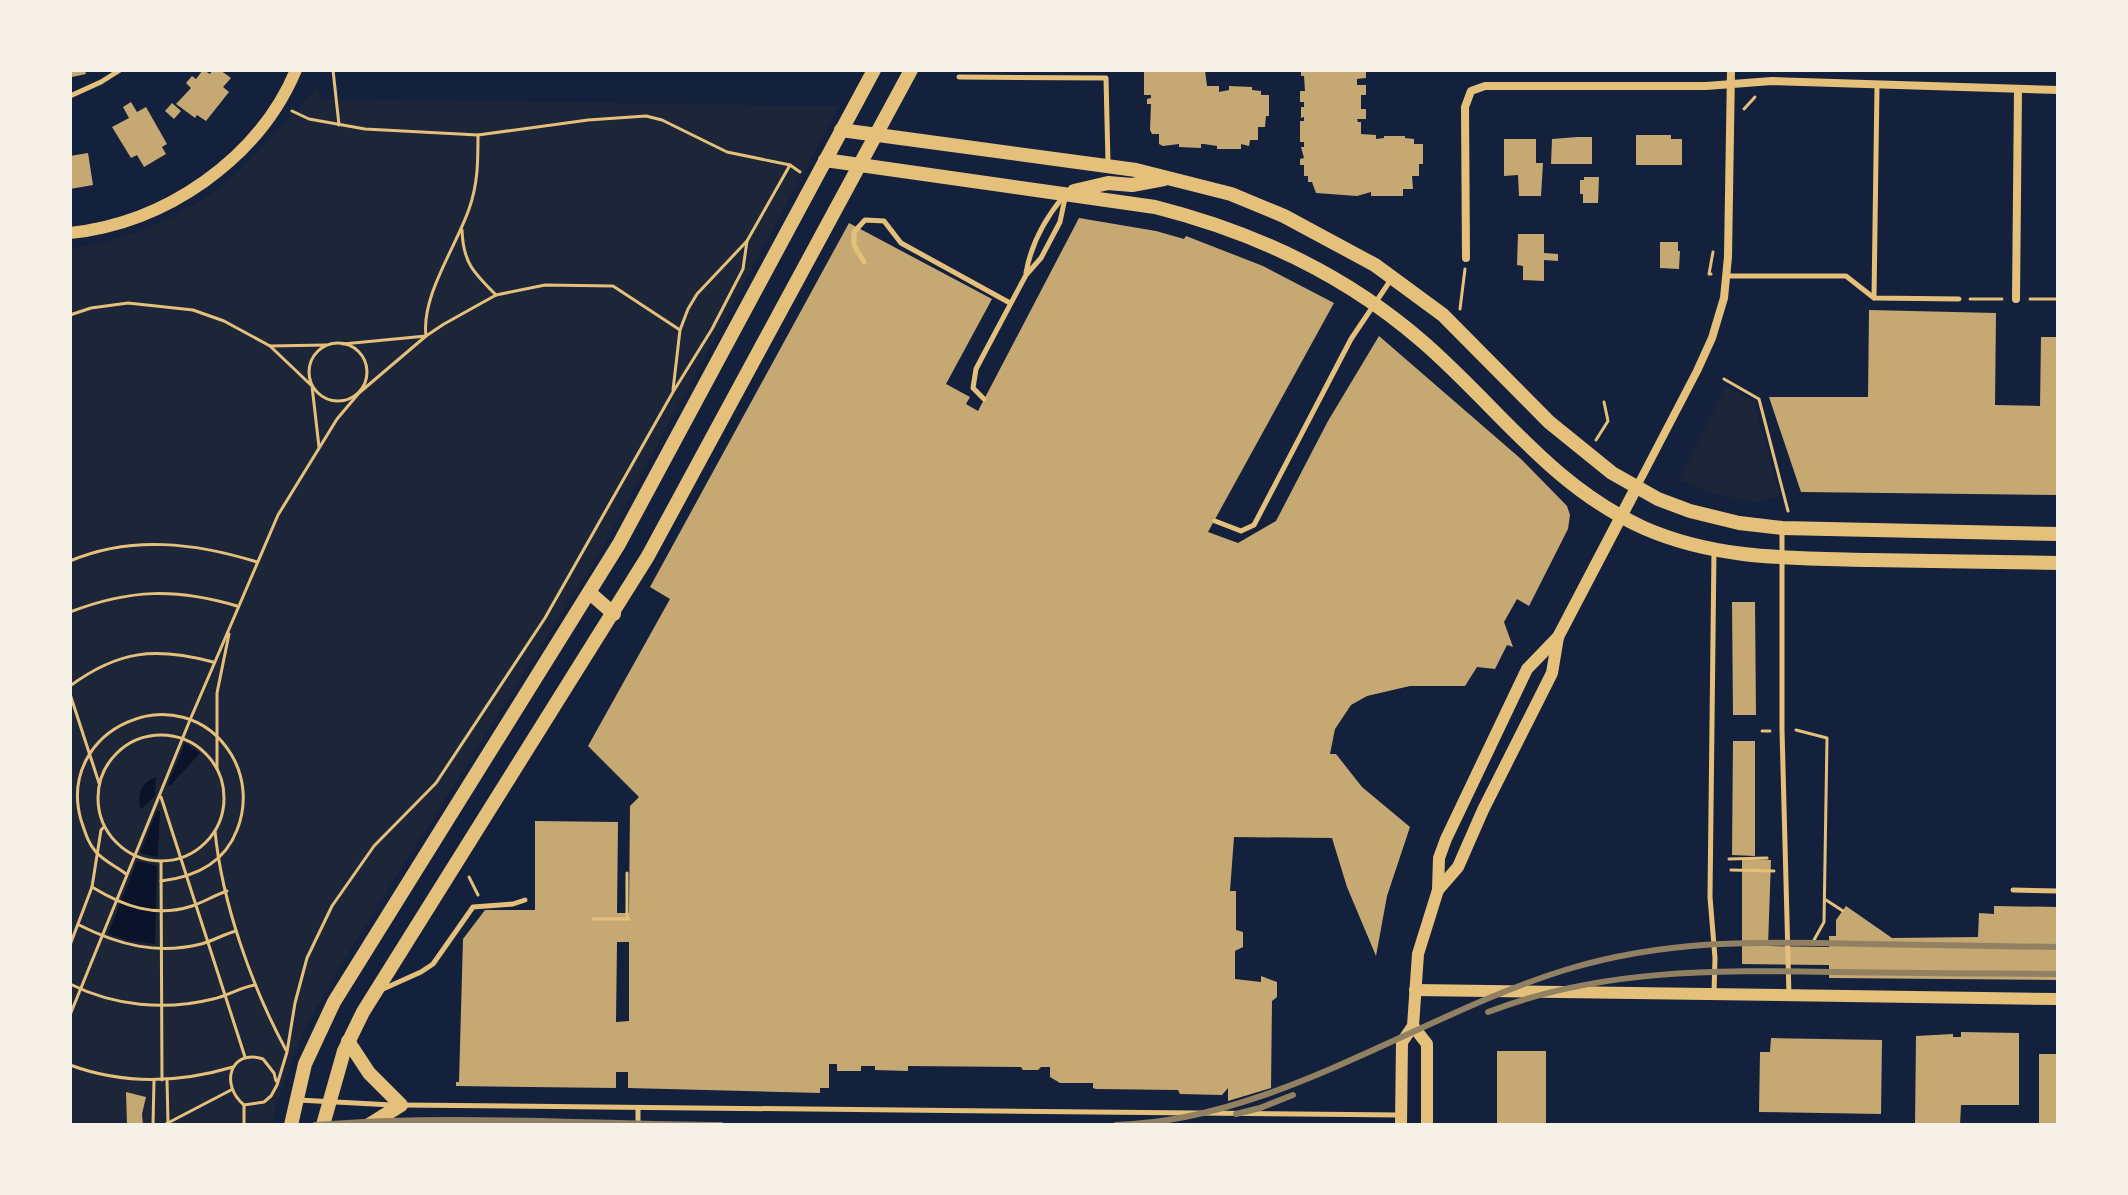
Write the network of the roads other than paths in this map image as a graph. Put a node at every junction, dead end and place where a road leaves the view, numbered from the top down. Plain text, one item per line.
1 (120, 70) edge
2 (296, 70) edge
3 (874, 70) edge
4 (911, 70) edge
5 (1731, 70) edge
6 (959, 77) dead end
7 (1731, 83) junction
8 (1877, 86) junction
9 (2018, 90) junction
10 (2058, 90) edge
11 (70, 96) edge
12 (841, 130) junction
13 (875, 134) junction
14 (825, 160) junction
15 (859, 164) junction
16 (1108, 166) junction
17 (1172, 177) junction
18 (1066, 193) junction
19 (70, 233) edge
20 (1466, 258) road end
21 (864, 262) dead end
22 (1026, 275) junction
23 (1727, 276) junction
24 (1393, 277) junction
25 (1874, 298) junction
26 (1959, 299) dead end
27 (2016, 299) dead end
28 (1010, 303) junction
29 (1374, 304) junction
30 (984, 399) dead end
31 (1636, 488) junction
32 (1622, 515) junction
33 (1215, 521) dead end
34 (1782, 528) junction
35 (2058, 534) edge
36 (1714, 550) junction
37 (1782, 559) junction
38 (2058, 563) edge
39 (590, 593) junction
40 (614, 614) junction
41 (1558, 637) junction
42 (1438, 890) junction
43 (2013, 890) dead end
44 (2058, 891) edge
45 (525, 900) dead end
46 (1415, 990) junction
47 (375, 993) junction
48 (1714, 994) junction
49 (1789, 995) junction
50 (2058, 999) edge
51 (1413, 1026) junction
52 (348, 1041) junction
53 (295, 1100) junction
54 (328, 1102) junction
55 (401, 1105) junction
56 (638, 1108) junction
57 (1401, 1120) edge
58 (291, 1125) edge
59 (323, 1125) edge
60 (369, 1125) edge
61 (638, 1125) edge
62 (1427, 1125) edge

1 - 11 lane
2 - 19 street
3 - 12 main road
4 - 13 main road
5 - 7 street
6 - 16 lane
7 - 8 street
7 - 20 street
7 - 23 street
8 - 9 street
8 - 25 lane
9 - 10 street
9 - 27 street
12 - 13 main road
12 - 14 main road
13 - 15 main road
13 - 16 main road
14 - 15 main road
14 - 39 main road
15 - 18 main road
15 - 40 main road
16 - 17 main road
17 - 18 main road
17 - 24 main road
18 - 22 lane
18 - 22 lane
18 - 29 main road
21 - 28 lane
22 - 28 lane
23 - 25 lane
23 - 31 street
24 - 29 lane
24 - 31 main road
25 - 26 lane
28 - 30 lane
29 - 32 main road
29 - 33 lane
31 - 32 street
31 - 34 main road
32 - 36 main road
32 - 41 street
34 - 35 main road
34 - 37 lane
36 - 37 main road
36 - 48 lane
37 - 38 main road
37 - 49 lane
39 - 40 main road
39 - 53 main road
40 - 47 main road
41 - 42 street
41 - 42 street
42 - 46 street
43 - 44 lane
45 - 47 lane
46 - 48 street
46 - 51 street
47 - 52 main road
48 - 49 street
49 - 50 street
51 - 57 street
51 - 62 street
52 - 54 main road
52 - 55 main road
53 - 54 lane
53 - 58 main road
54 - 55 lane
54 - 59 main road
55 - 56 lane
55 - 60 main road
56 - 57 lane
56 - 61 lane

